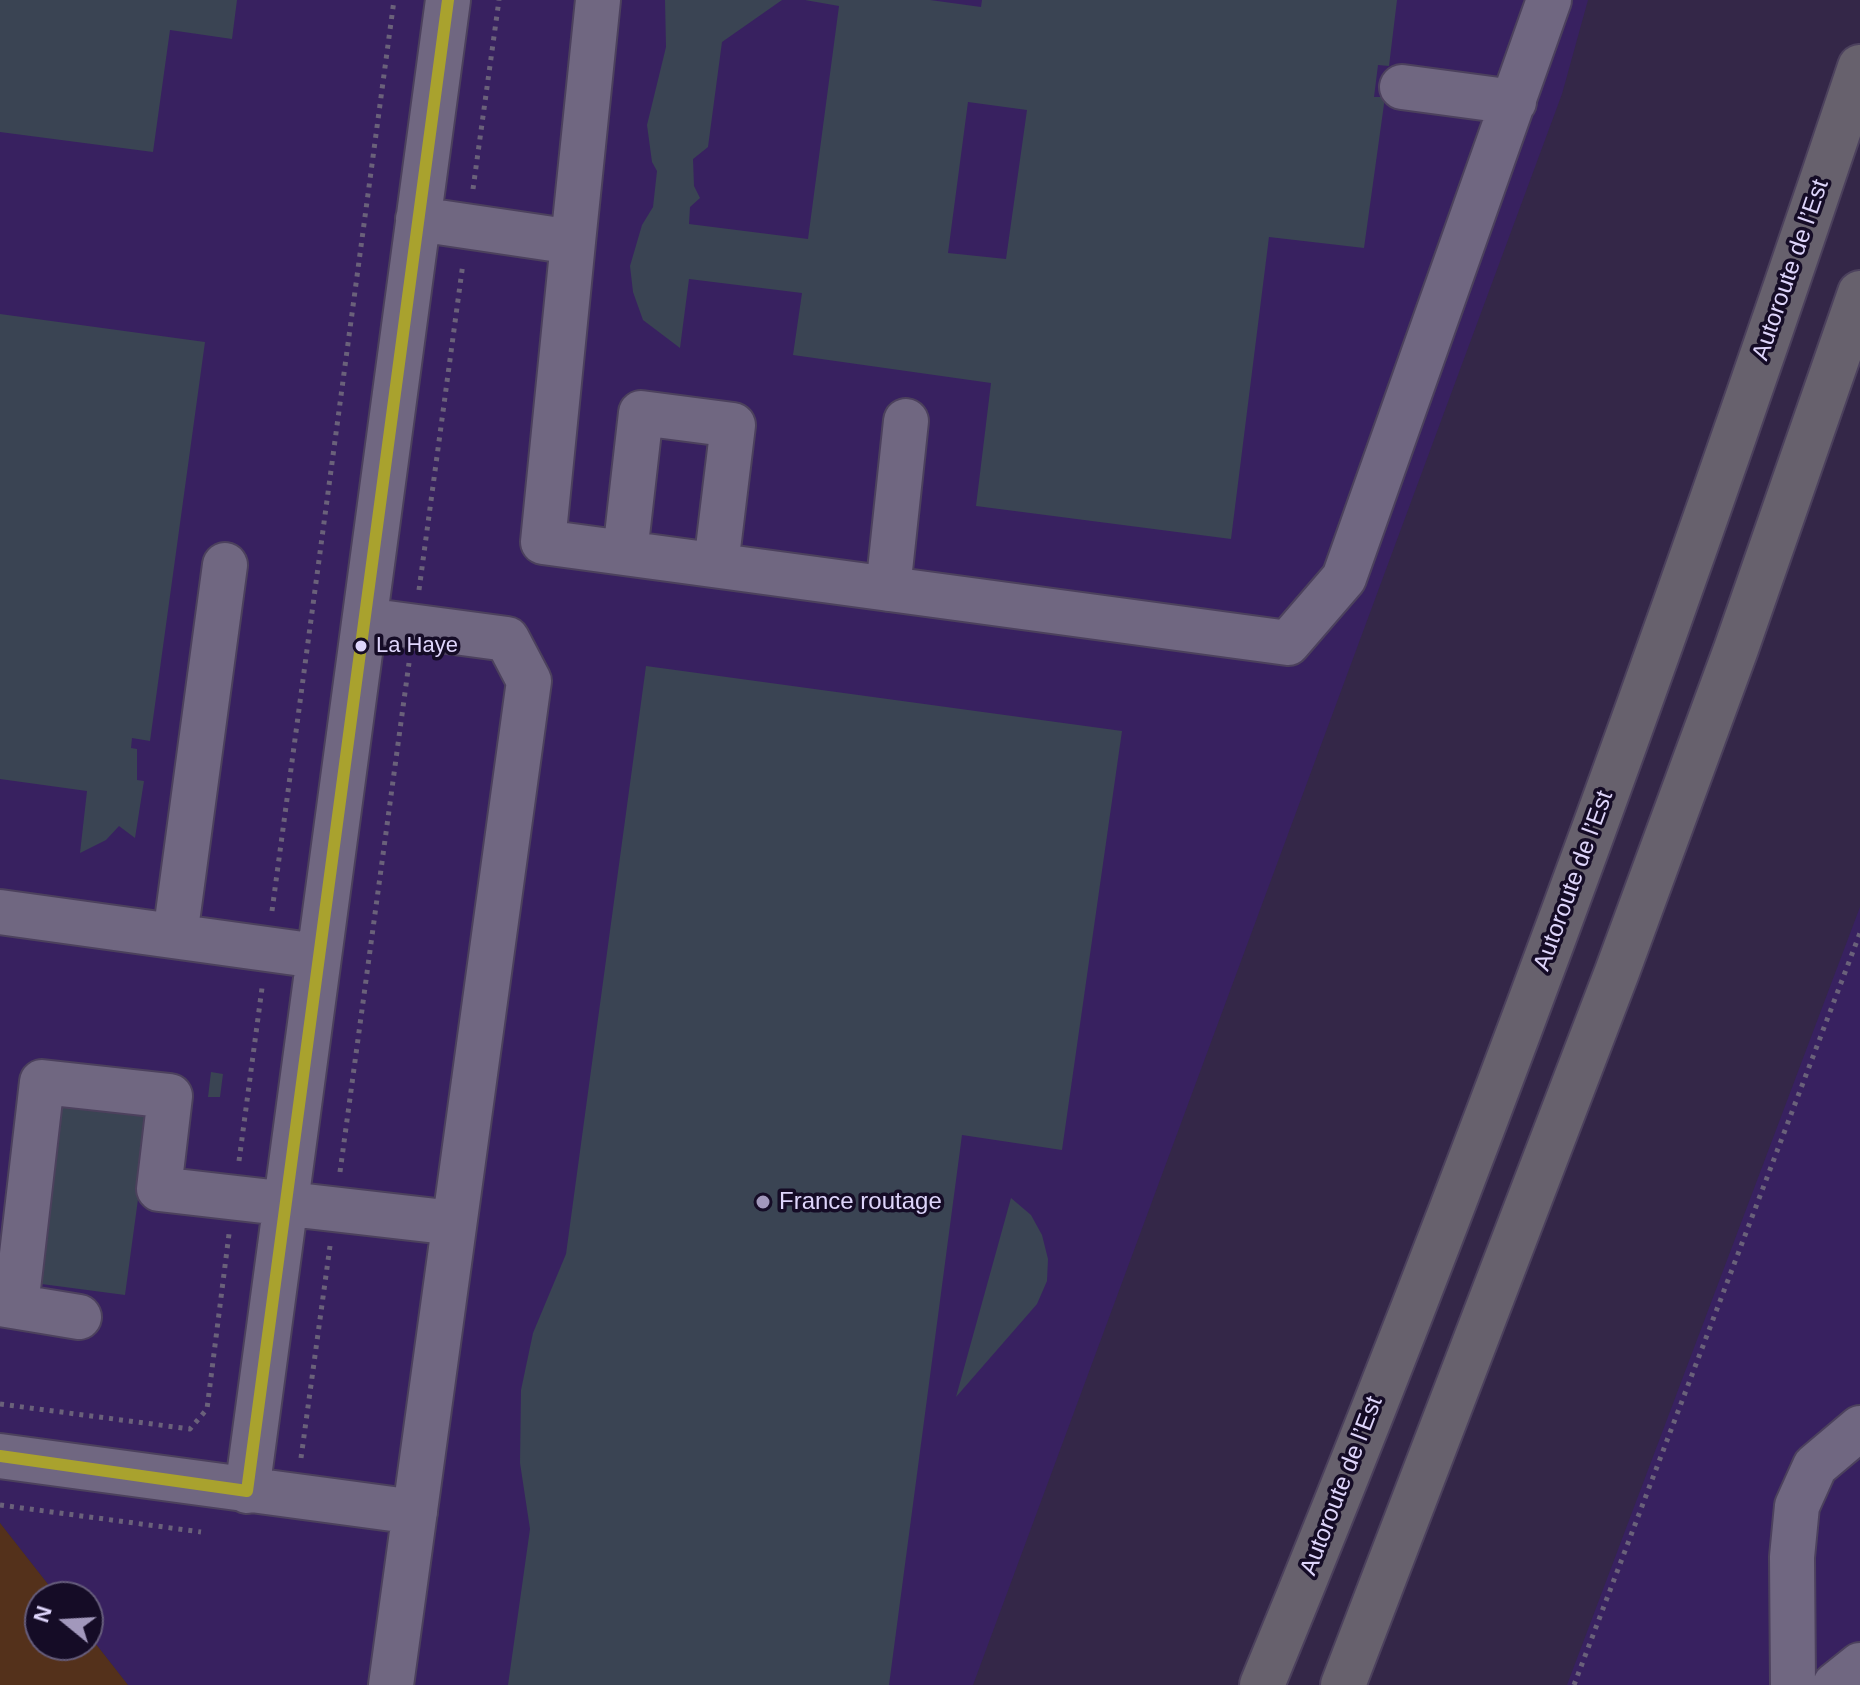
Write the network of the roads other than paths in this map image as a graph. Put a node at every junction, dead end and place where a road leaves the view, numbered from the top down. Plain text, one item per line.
1 (448, 0) edge
2 (598, 0) edge
3 (1549, 0) edge
4 (1860, 67) edge
5 (1402, 87) dead end
6 (1514, 102) junction
7 (418, 219) junction
8 (573, 242) junction
9 (1860, 293) edge
10 (906, 421) dead end
11 (625, 553) junction
12 (225, 565) dead end
13 (716, 565) junction
14 (888, 589) junction
15 (365, 620) junction
16 (0, 912) edge
17 (175, 936) junction
18 (317, 956) junction
19 (285, 1203) junction
20 (454, 1223) junction
21 (8, 1305) edge
22 (79, 1317) dead end
23 (1860, 1428) edge
24 (0, 1456) edge
25 (247, 1491) junction
26 (415, 1512) junction
27 (1860, 1665) edge
28 (391, 1685) edge
29 (1262, 1685) edge
30 (1343, 1685) edge
31 (1793, 1685) edge
32 (1835, 1685) edge

1 - 7 street
2 - 8 street
3 - 6 street
4 - 29 highway, Autoroute de l’Est
5 - 6 street
6 - 14 street
7 - 8 street
7 - 15 street
8 - 11 street
9 - 30 highway
10 - 14 street
11 - 13 street
11 - 13 street
12 - 17 street
13 - 14 street
15 - 18 street
15 - 20 street
16 - 17 street
17 - 18 street
18 - 19 street
19 - 20 street
19 - 21 street
19 - 25 street
20 - 26 street
21 - 22 street
23 - 31 street
24 - 25 street
25 - 26 street
26 - 28 street
27 - 32 street

